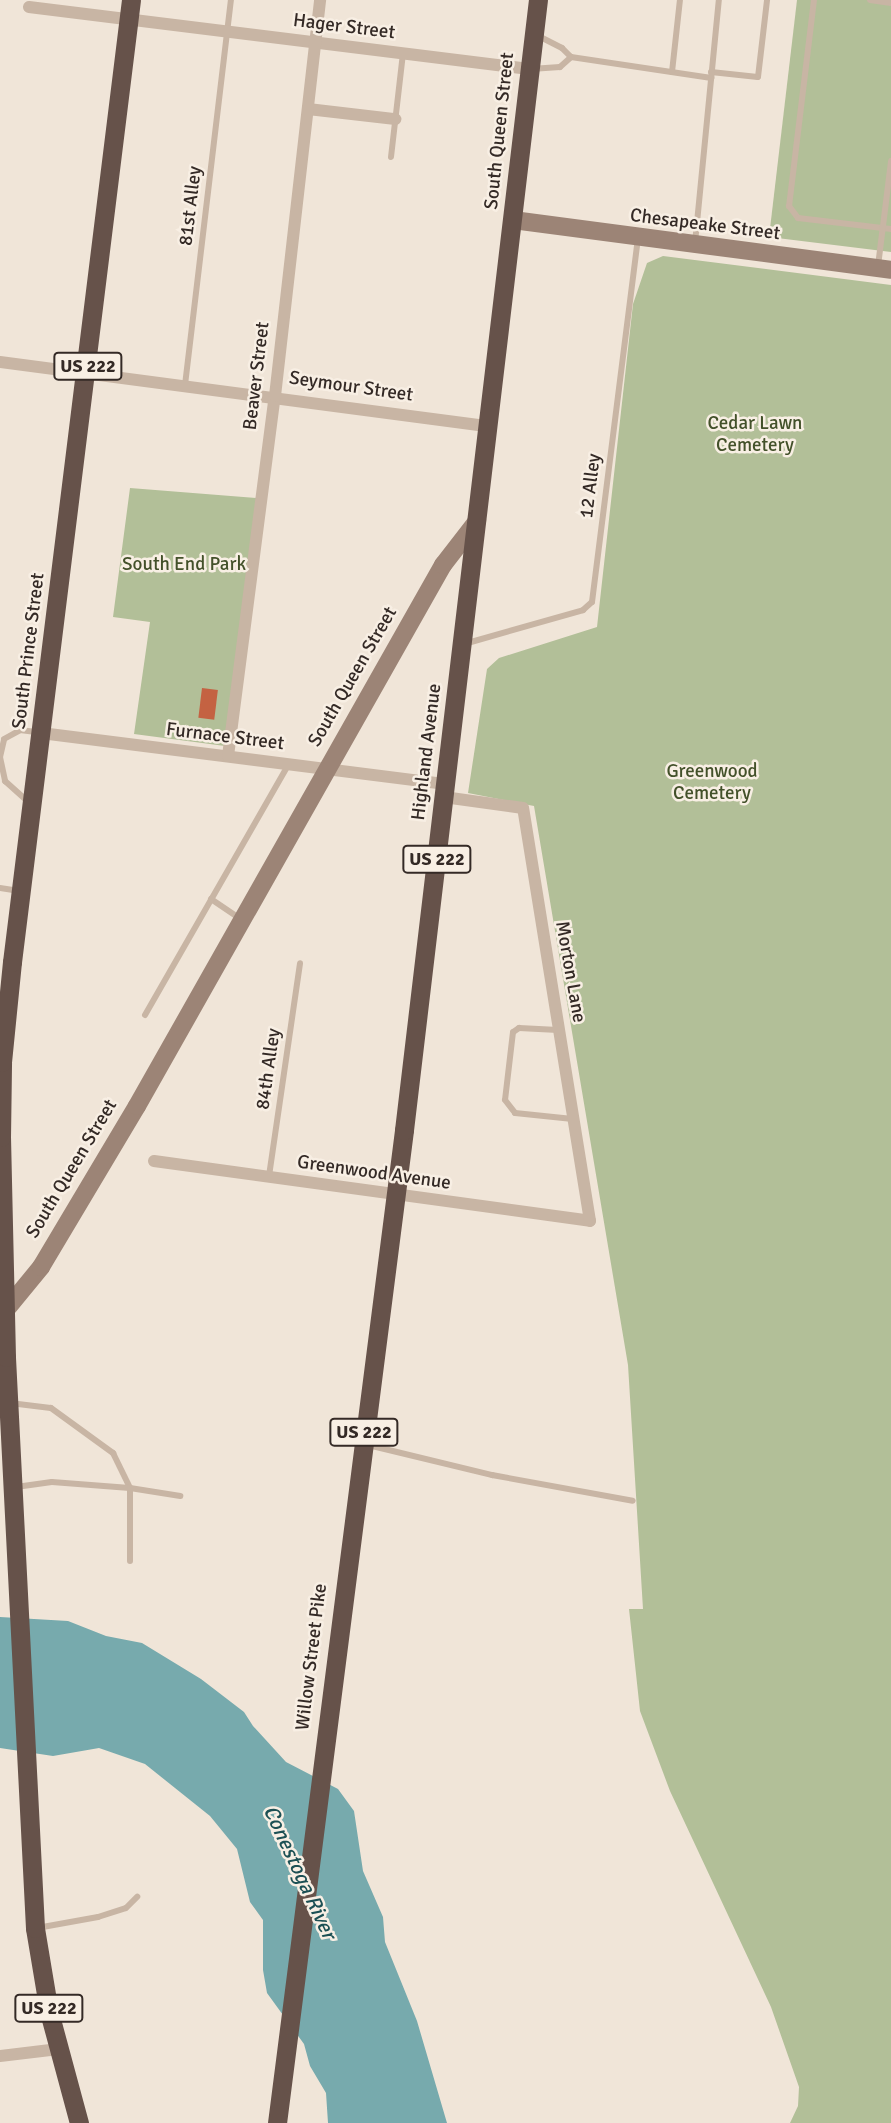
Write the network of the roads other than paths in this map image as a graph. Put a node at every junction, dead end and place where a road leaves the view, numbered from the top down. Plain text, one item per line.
1 (231, 0) edge
2 (320, 0) edge
3 (538, 0) edge
4 (680, 0) edge
5 (719, 0) edge
6 (767, 0) edge
7 (814, 0) edge
8 (870, 0) edge
9 (891, 3) edge
10 (30, 4) edge
11 (130, 9) edge
12 (227, 31) junction
13 (534, 34) junction
14 (315, 42) junction
15 (403, 54) junction
16 (571, 57) junction
17 (529, 69) junction
18 (672, 72) junction
19 (711, 75) junction
20 (308, 109) junction
21 (394, 119) junction
22 (391, 157) dead end
23 (891, 161) edge
24 (513, 220) junction
25 (887, 229) edge
26 (638, 238) junction
27 (695, 245) junction
28 (884, 269) edge
29 (0, 362) edge
30 (87, 374) junction
31 (185, 385) junction
32 (275, 396) junction
33 (488, 426) junction
34 (477, 521) junction
35 (462, 644) junction
36 (41, 733) junction
37 (228, 756) junction
38 (0, 757) edge
39 (289, 764) junction
40 (327, 769) junction
41 (445, 791) junction
42 (33, 805) junction
43 (0, 888) edge
44 (20, 891) junction
45 (211, 899) junction
46 (242, 920) junction
47 (6, 962) edge
48 (300, 963) dead end
49 (3, 1014) edge
50 (145, 1015) dead end
51 (560, 1030) junction
52 (0, 1034) edge
53 (573, 1119) junction
54 (154, 1161) dead end
55 (269, 1178) junction
56 (393, 1196) junction
57 (590, 1221) joint
58 (2, 1311) edge
59 (8, 1403) junction
60 (0, 1440) edge
61 (363, 1444) junction
62 (14, 1488) junction
63 (130, 1488) junction
64 (180, 1496) dead end
65 (633, 1501) dead end
66 (130, 1561) dead end
67 (137, 1897) dead end
68 (35, 1928) junction
69 (59, 2049) junction
70 (0, 2056) edge
71 (79, 2123) edge
72 (276, 2123) edge

1 - 12 lane, 81st Alley
2 - 14 street, Beaver Street
3 - 13 highway, South Queen Street / US 222
4 - 18 lane
5 - 19 lane
6 - 19 lane
7 - 25 lane
8 - 9 lane
10 - 11 street, Hager Street
11 - 12 street, Hager Street
11 - 30 highway, South Prince Street / US 222
12 - 14 street, Hager Street
12 - 31 lane, 81st Alley
13 - 16 lane
13 - 17 highway, South Queen Street / US 222
14 - 15 street, Hager Street
14 - 20 street, Beaver Street
15 - 17 street, Hager Street
15 - 21 lane
16 - 17 lane
16 - 18 lane
17 - 24 highway, South Queen Street / US 222
18 - 19 lane
19 - 27 lane
20 - 21 street
20 - 32 street, Beaver Street
21 - 22 lane
23 - 25 lane
24 - 26 main road, Chesapeake Street
24 - 33 highway, South Queen Street / US 222
25 - 28 lane
26 - 27 main road, Chesapeake Street
26 - 35 lane, 12 Alley
27 - 28 main road, Chesapeake Street
29 - 30 street, Seymour Street
30 - 31 street, Seymour Street
30 - 36 highway, South Prince Street / US 222
31 - 32 street, Seymour Street
32 - 33 street, Seymour Street
32 - 37 street, Beaver Street
33 - 34 highway, South Queen Street / US 222
34 - 35 highway, Highland Avenue / US 222
34 - 40 main road, South Queen Street
35 - 41 highway, Highland Avenue / US 222
36 - 37 street, Furnace Street
36 - 38 lane
36 - 42 highway, South Prince Street / US 222
37 - 39 street, Furnace Street
38 - 42 lane
39 - 40 street, Furnace Street
39 - 45 lane
40 - 41 street, Furnace Street
40 - 46 main road, South Queen Street
41 - 51 street, Morton Lane
41 - 56 highway, Highland Avenue / US 222
42 - 44 highway, South Prince Street / US 222
43 - 44 lane
44 - 47 highway, South Prince Street / US 222
45 - 46 lane
45 - 50 lane
46 - 58 main road, South Queen Street
47 - 49 highway, South Prince Street / US 222
48 - 55 lane, 84th Alley
49 - 52 main road
49 - 58 highway, South Prince Street / US 222
51 - 53 street, Morton Lane
51 - 53 lane
53 - 57 street, Morton Lane
54 - 55 street, Greenwood Avenue
55 - 56 street, Greenwood Avenue
56 - 57 street, Greenwood Avenue
56 - 61 highway, Willow Street Pike / US 222
58 - 59 highway, US 222
59 - 62 highway, US 222
59 - 63 lane
60 - 62 main road
61 - 65 lane
61 - 72 highway, Willow Street Pike / US 222
62 - 63 lane
62 - 68 highway, US 222
63 - 64 lane
63 - 66 lane
67 - 68 lane
68 - 69 highway, US 222
69 - 70 street
69 - 71 highway, US 222

